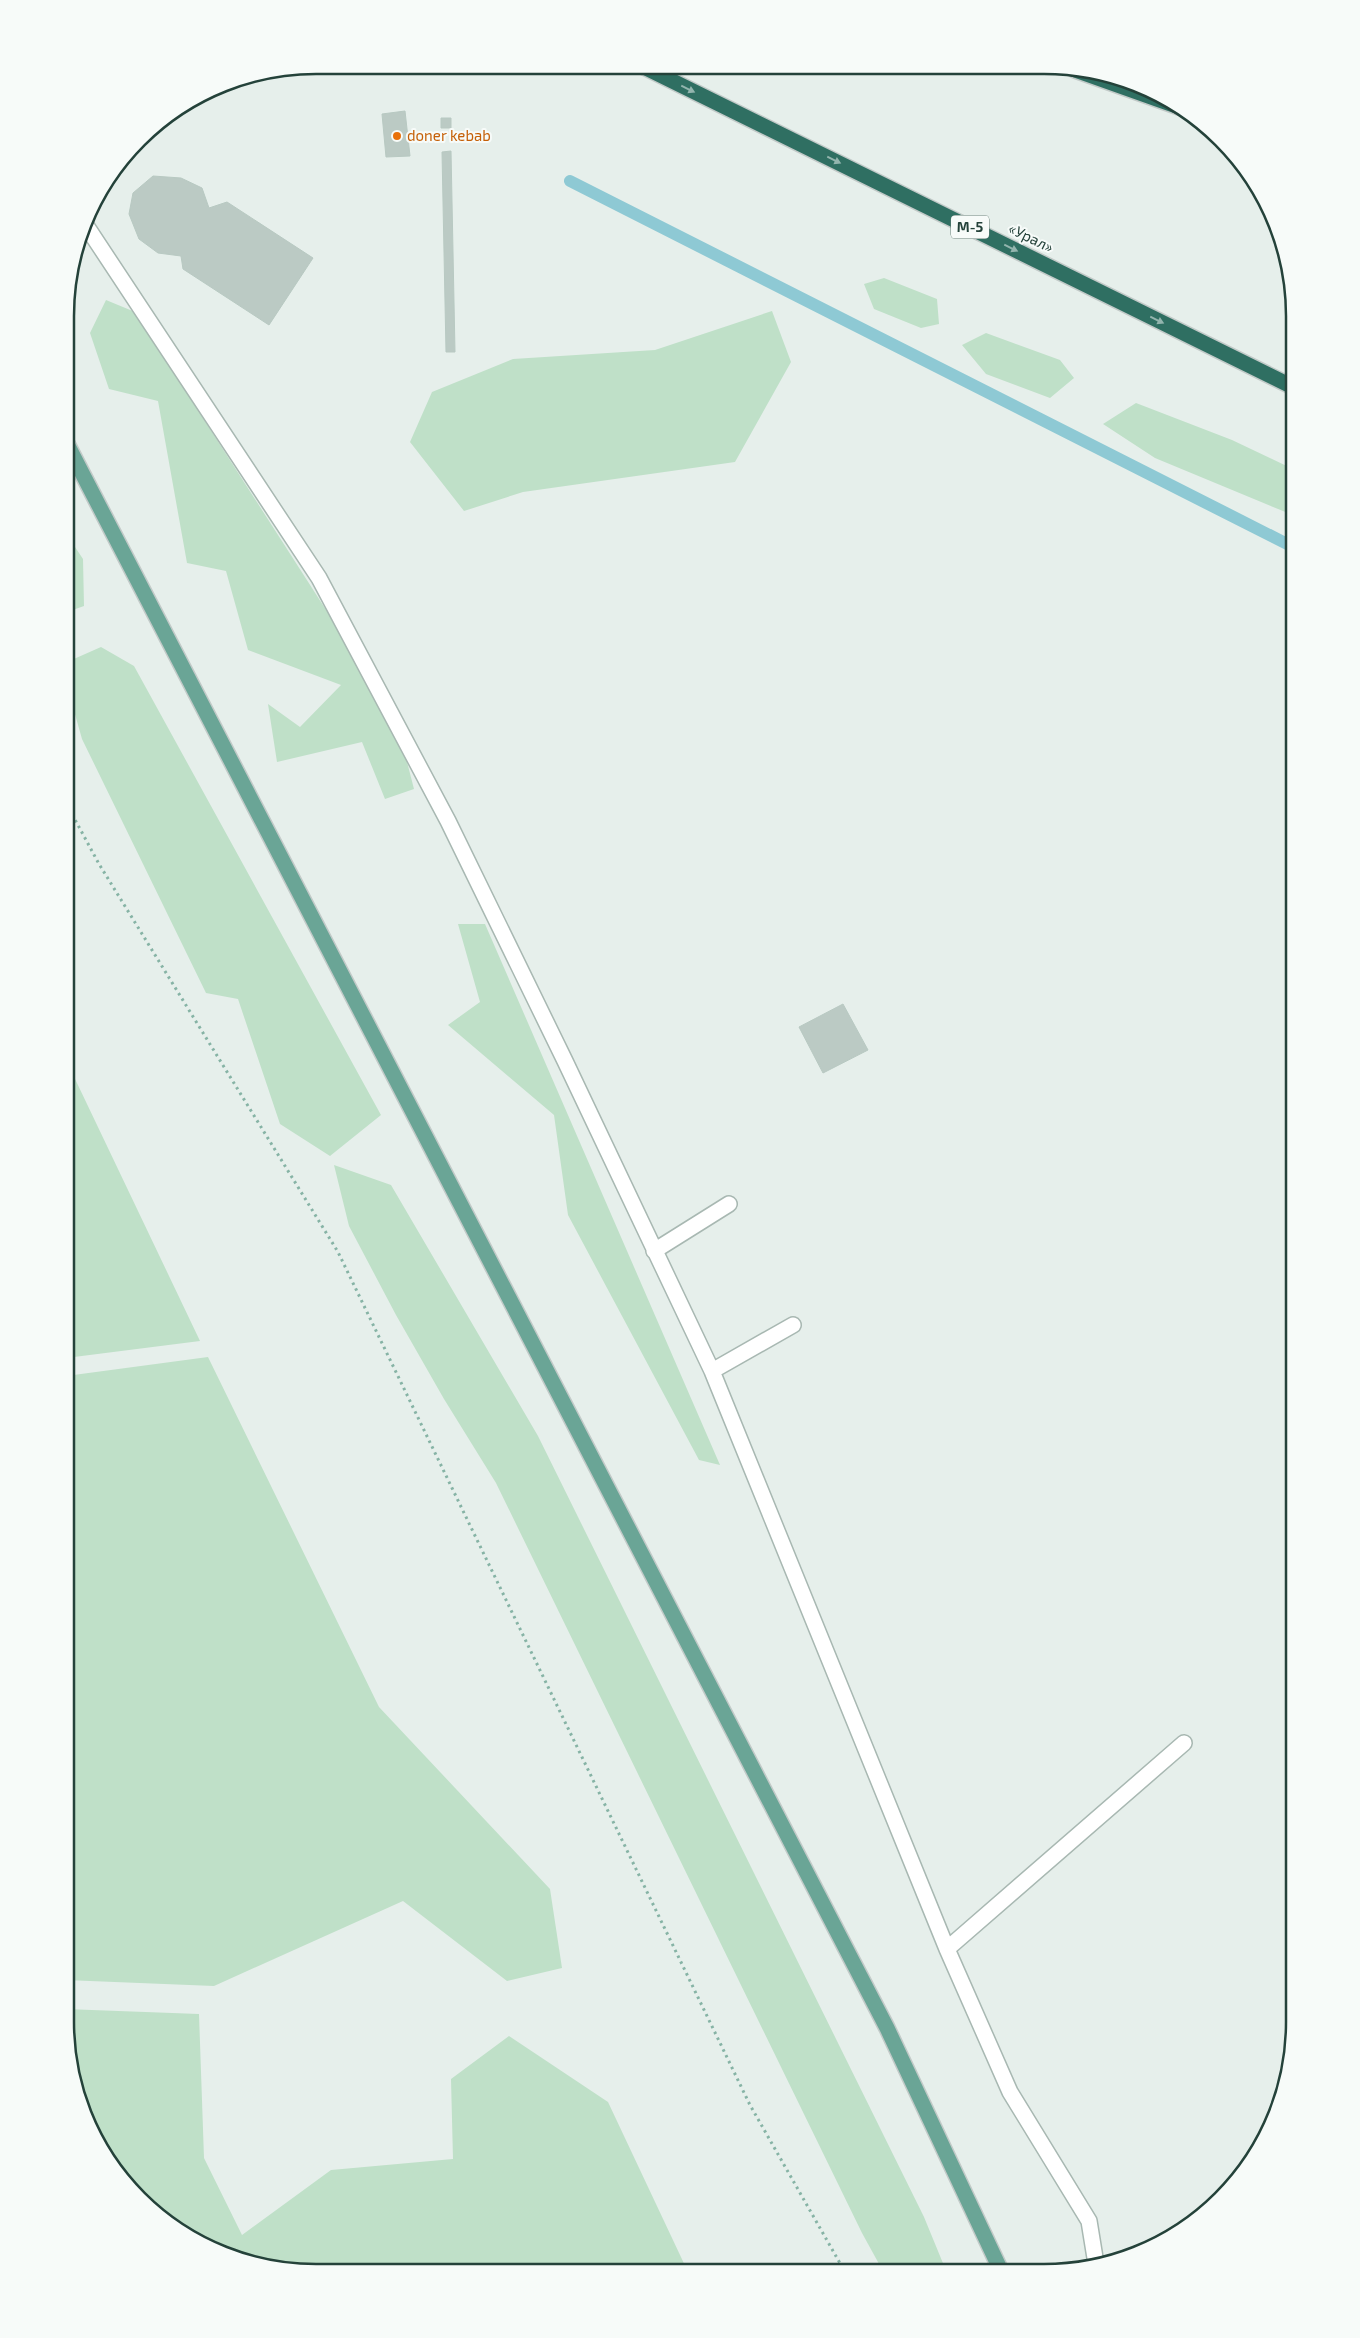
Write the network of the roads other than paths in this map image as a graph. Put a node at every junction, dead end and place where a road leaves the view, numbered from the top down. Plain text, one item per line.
1 (658, 74) edge
2 (89, 231) edge
3 (1286, 384) edge
4 (74, 458) edge
5 (729, 1204) dead end
6 (654, 1251) junction
7 (792, 1325) dead end
8 (712, 1371) junction
9 (1184, 1743) dead end
10 (947, 1949) junction
11 (1095, 2259) edge
12 (998, 2264) edge

1 -> 3 highway, «Урал» / М-5
2 - 6 lane
4 - 12 main road
5 - 6 lane
6 - 8 lane
7 - 8 lane
8 - 10 lane
9 - 10 lane
10 - 11 lane

